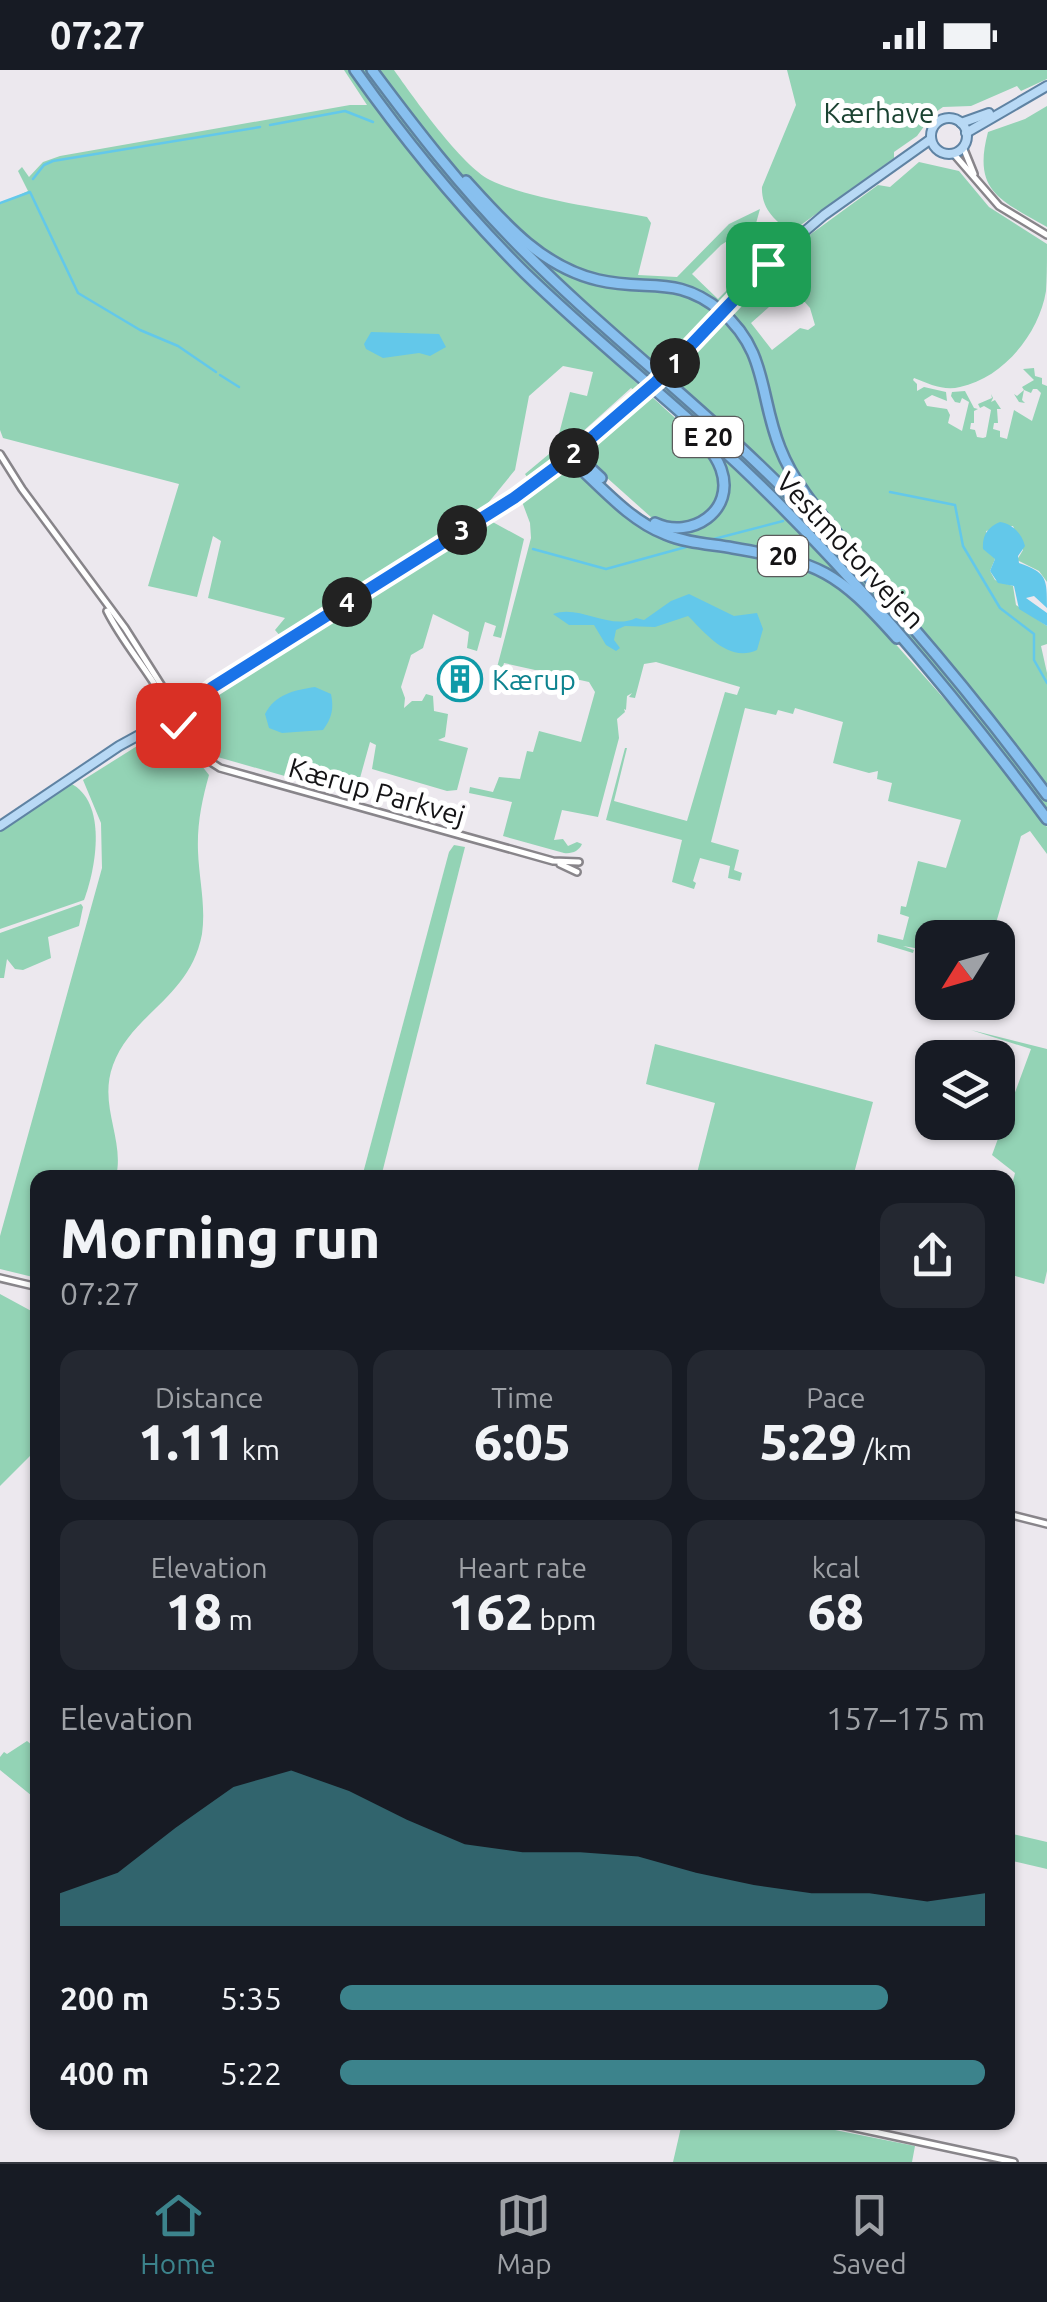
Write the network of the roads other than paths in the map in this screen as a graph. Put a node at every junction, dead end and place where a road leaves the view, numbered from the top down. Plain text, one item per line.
1 (355, 70) edge
2 (372, 70) edge
3 (1047, 86) edge
4 (1012, 104) junction
5 (961, 124) junction
6 (966, 133) junction
7 (931, 139) junction
8 (963, 146) junction
9 (937, 149) junction
10 (953, 154) junction
11 (900, 163) junction
12 (977, 181) junction
13 (1047, 235) edge
14 (722, 312) junction
15 (608, 348) junction
16 (0, 454) edge
17 (571, 455) junction
18 (899, 610) junction
19 (168, 700) junction
20 (184, 705) junction
21 (966, 712) junction
22 (162, 719) junction
23 (179, 723) junction
24 (1047, 795) edge
25 (1047, 819) edge
26 (0, 826) edge
27 (553, 861) junction
28 (579, 862) dead end
29 (577, 872) dead end
30 (0, 1278) edge
31 (30, 1285) edge
32 (1015, 1516) edge
33 (1047, 1524) edge
34 (865, 2130) edge
35 (1014, 2162) edge

1 - 15 highway, Vestmotorvejen / E 20
2 - 14 highway, E 20
2 - 18 highway, Vestmotorvejen / E 20
3 - 4 main road
4 - 5 main road
4 - 6 main road
5 - 6 main road
5 - 7 main road
6 - 8 main road
7 - 9 main road
7 - 11 main road
8 - 10 main road
8 - 12 street
9 - 10 main road
9 - 11 main road
10 - 12 street
11 - 14 main road
12 - 13 street
14 - 17 main road, bridge
14 - 18 highway, 20
15 - 17 highway
15 - 21 highway, Vestmotorvejen / E 20
16 - 19 street
17 - 20 main road
17 - 21 highway, 20
18 - 24 highway, Vestmotorvejen / E 20
19 - 20 main road
19 - 22 main road
20 - 23 main road
21 - 25 highway, Vestmotorvejen / E 20
22 - 23 main road
22 - 26 main road
23 - 27 street, Kærup Parkvej
27 - 28 street, Kærup Parkvej
27 - 29 street, Kærup Parkvej
30 - 31 street
32 - 33 street
34 - 35 street

